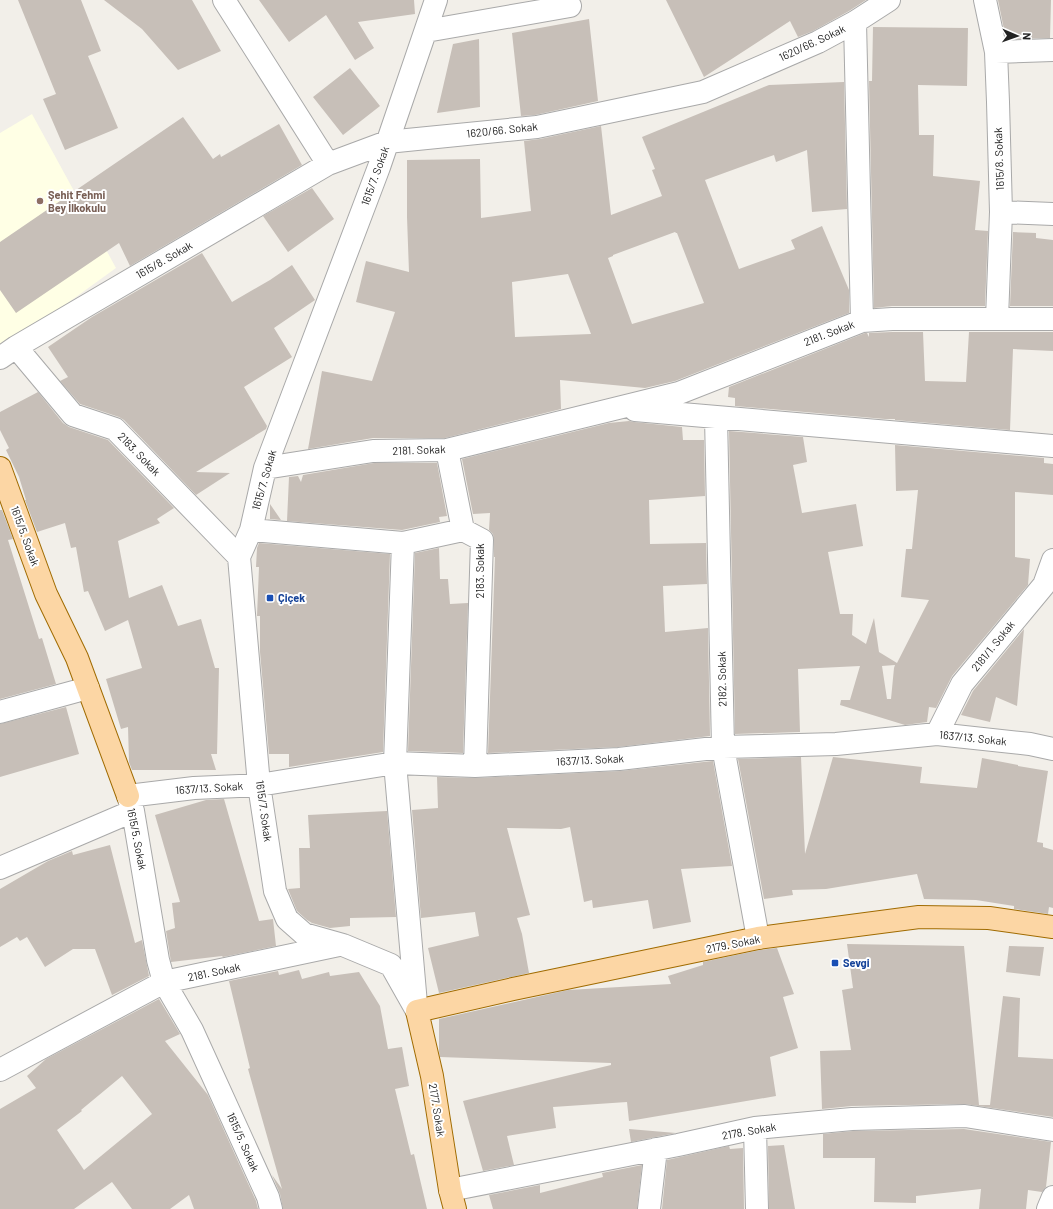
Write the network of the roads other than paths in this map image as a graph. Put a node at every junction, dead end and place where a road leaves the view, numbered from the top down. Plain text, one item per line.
1 (224, 0) edge
2 (436, 0) edge
3 (889, 0) edge
4 (985, 0) edge
5 (570, 6) dead end
6 (855, 22) junction
7 (426, 30) junction
8 (1053, 50) edge
9 (996, 52) junction
10 (388, 142) junction
11 (328, 164) junction
12 (1001, 212) junction
13 (1053, 214) edge
14 (997, 319) junction
15 (1053, 319) edge
16 (862, 320) junction
17 (8, 352) edge
18 (616, 408) junction
19 (716, 417) junction
20 (1053, 446) edge
21 (447, 450) junction
22 (0, 468) edge
23 (265, 468) junction
24 (4, 489) edge
25 (250, 530) junction
26 (463, 530) junction
27 (403, 542) junction
28 (239, 557) junction
29 (1053, 560) edge
30 (88, 688) junction
31 (0, 712) edge
32 (937, 734) junction
33 (723, 747) junction
34 (1053, 749) edge
35 (395, 763) junction
36 (475, 766) junction
37 (260, 785) junction
38 (131, 804) junction
39 (0, 868) edge
40 (1053, 927) edge
41 (758, 938) junction
42 (343, 945) junction
43 (164, 982) junction
44 (417, 1011) junction
45 (0, 1070) edge
46 (755, 1128) junction
47 (1053, 1130) edge
48 (656, 1149) junction
49 (1053, 1197) edge
50 (452, 1199) edge
51 (271, 1209) edge
52 (649, 1209) edge
53 (757, 1209) edge
54 (1048, 1209) edge

1 - 11 street
2 - 7 street, 1615/7. Sokak
3 - 6 street, 1620/66. Sokak
4 - 9 street, 1615/8. Sokak
5 - 7 street
6 - 10 street, 1620/66. Sokak
6 - 16 street, 1620/66. Sokak
7 - 10 street, 1615/7. Sokak
8 - 9 street
9 - 12 street, 1615/8. Sokak
10 - 11 street, 1620/66. Sokak
10 - 23 street, 1615/7. Sokak
11 - 17 street, 1615/8. Sokak
12 - 13 street
12 - 14 street, 1615/8. Sokak
14 - 15 street, 2181. Sokak
14 - 16 street, 2181. Sokak
16 - 18 street, 2181. Sokak
17 - 28 street, 2183. Sokak
18 - 19 street, 2181. Sokak
18 - 21 street, 2181. Sokak
19 - 20 street, 2181. Sokak
19 - 33 street, 2182. Sokak
21 - 23 street, 2181. Sokak
21 - 26 street
22 - 24 main road, 1615/5. Sokak
23 - 25 street, 1615/7. Sokak
24 - 30 main road, 1615/5. Sokak
25 - 27 street
25 - 28 street, 1615/7. Sokak
26 - 27 street
26 - 36 street, 2183. Sokak
27 - 35 street
28 - 37 street, 1615/7. Sokak
29 - 32 street, 2181/1. Sokak
30 - 31 street
30 - 38 main road, 1615/5. Sokak
32 - 33 street, 1637/13. Sokak
32 - 34 street, 1637/13. Sokak
33 - 36 street, 1637/13. Sokak
33 - 41 street, 2182. Sokak
35 - 36 street, 1637/13. Sokak
35 - 37 street, 1637/13. Sokak
35 - 44 street
37 - 38 street, 1637/13. Sokak
37 - 42 street, 1615/7. Sokak
38 - 39 street, 1637/13. Sokak
38 - 43 street, 1615/5. Sokak
40 - 41 main road, 2179. Sokak
41 - 44 main road, 2179. Sokak
42 - 43 street, 2181. Sokak
42 - 44 street
43 - 45 street, 2181. Sokak
43 - 51 street, 1615/5. Sokak
44 - 50 main road, 2177. Sokak
46 - 47 street, 2178. Sokak
46 - 48 street, 2178. Sokak
46 - 53 street
48 - 50 street, 2178. Sokak
48 - 52 street
49 - 54 street

